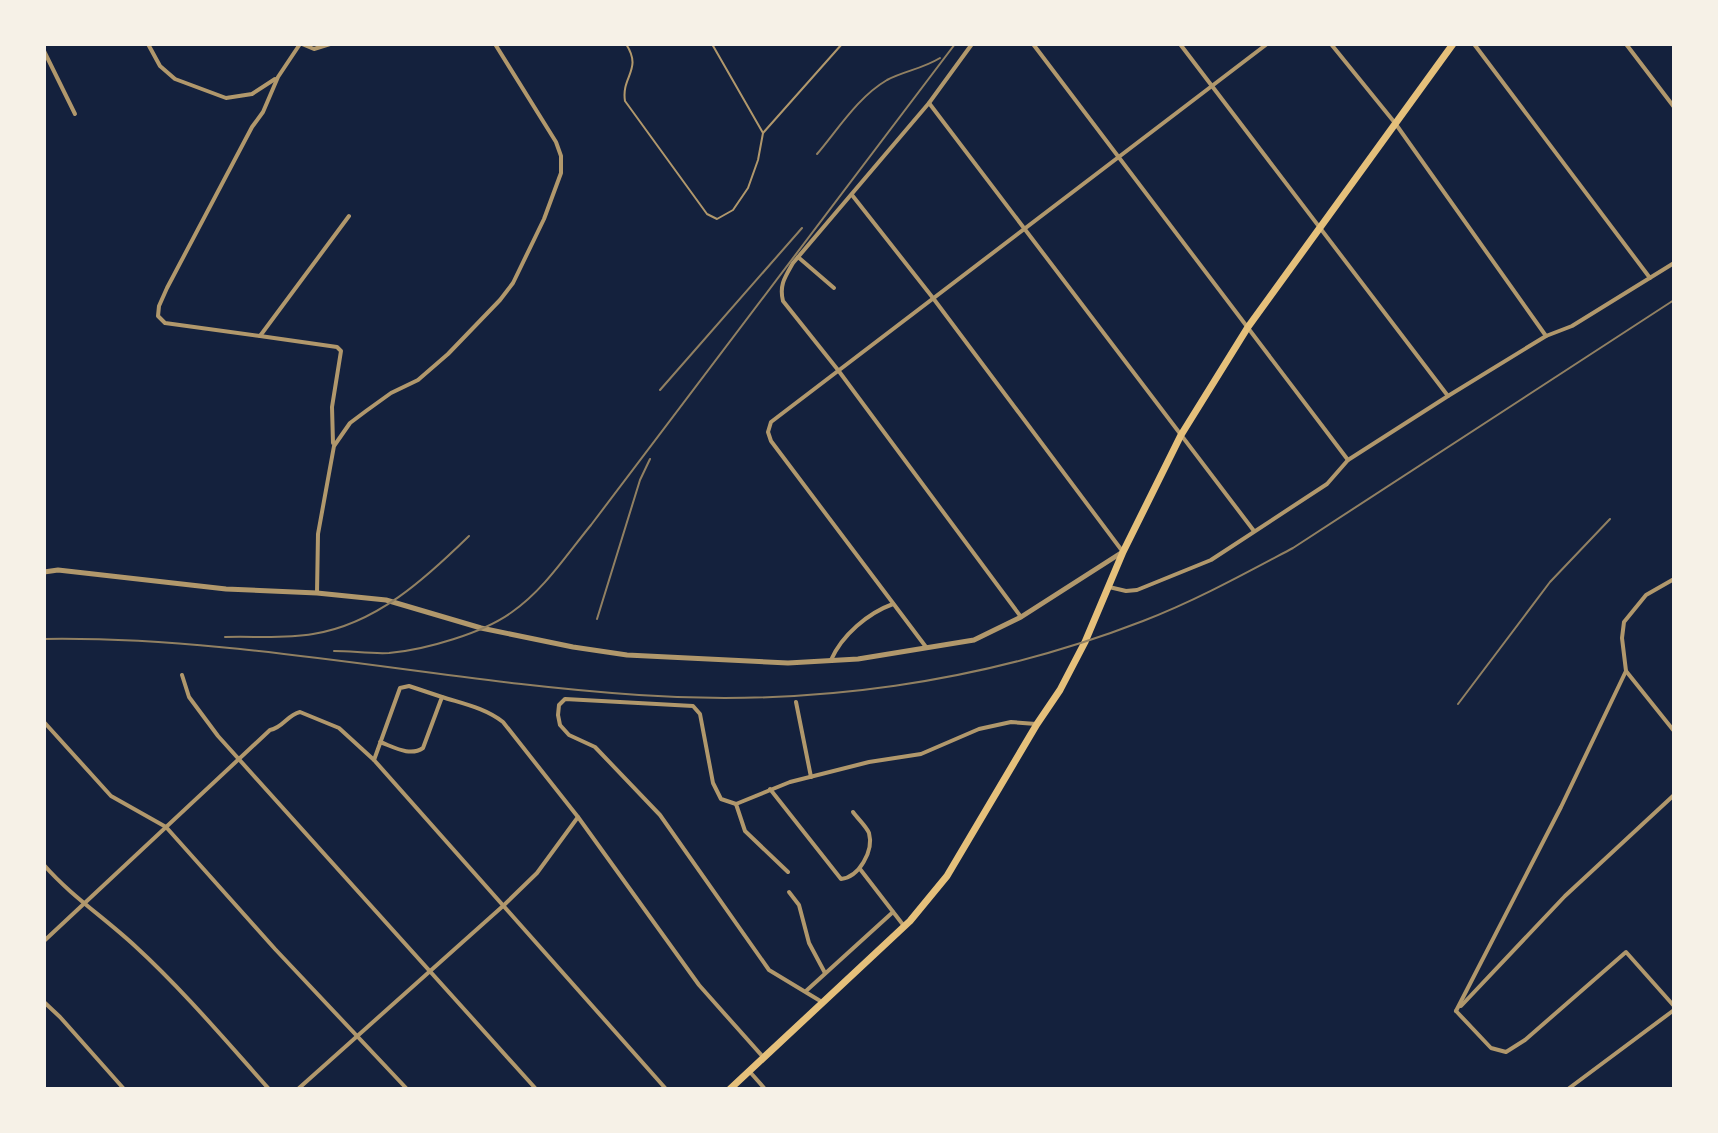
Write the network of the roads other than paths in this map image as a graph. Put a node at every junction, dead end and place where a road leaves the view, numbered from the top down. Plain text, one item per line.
1 (148, 44) edge
2 (301, 44) edge
3 (330, 44) edge
4 (495, 44) edge
5 (626, 44) edge
6 (712, 44) edge
7 (842, 44) edge
8 (972, 44) edge
9 (1033, 44) edge
10 (1180, 44) edge
11 (1267, 44) edge
12 (1331, 44) edge
13 (1453, 44) edge
14 (1474, 44) edge
15 (1626, 44) edge
16 (44, 51) edge
17 (278, 77) junction
18 (1212, 86) junction
19 (929, 103) junction
20 (1674, 107) edge
21 (75, 114) dead end
22 (1395, 123) junction
23 (763, 133) junction
24 (1120, 158) junction
25 (852, 195) junction
26 (349, 216) dead end
27 (1320, 227) junction
28 (1025, 229) junction
29 (798, 257) junction
30 (1674, 263) edge
31 (1650, 278) junction
32 (834, 288) dead end
33 (933, 298) junction
34 (1248, 327) junction
35 (260, 336) junction
36 (1546, 336) junction
37 (838, 370) junction
38 (1448, 396) junction
39 (1181, 435) junction
40 (334, 446) junction
41 (1348, 460) junction
42 (1254, 532) junction
43 (1123, 552) junction
44 (44, 572) edge
45 (1674, 579) edge
46 (1107, 586) junction
47 (317, 593) junction
48 (893, 604) junction
49 (1021, 617) junction
50 (926, 647) junction
51 (831, 660) junction
52 (1626, 671) junction
53 (182, 675) dead end
54 (442, 697) junction
55 (796, 702) dead end
56 (44, 722) edge
57 (1037, 724) junction
58 (1674, 731) edge
59 (380, 742) junction
60 (238, 759) junction
61 (374, 760) junction
62 (811, 777) junction
63 (770, 789) junction
64 (1674, 795) edge
65 (736, 804) junction
66 (853, 812) dead end
67 (578, 817) junction
68 (166, 827) junction
69 (44, 865) edge
70 (860, 869) junction
71 (788, 872) dead end
72 (789, 892) dead end
73 (86, 902) junction
74 (503, 906) junction
75 (893, 912) junction
76 (904, 926) junction
77 (44, 941) edge
78 (430, 972) junction
79 (825, 973) junction
80 (806, 991) junction
81 (44, 1002) edge
82 (822, 1002) junction
83 (1674, 1008) edge
84 (1456, 1011) junction
85 (358, 1034) junction
86 (763, 1057) junction
87 (750, 1072) junction
88 (124, 1089) edge
89 (269, 1089) edge
90 (298, 1089) edge
91 (407, 1089) edge
92 (536, 1089) edge
93 (666, 1089) edge
94 (730, 1089) edge
95 (765, 1089) edge
96 (1568, 1089) edge

1 - 17 street
2 - 3 street
2 - 17 street
4 - 40 street
5 - 23 lane
6 - 23 lane
7 - 23 lane
8 - 19 street
9 - 24 street
10 - 18 street
11 - 18 street
12 - 22 street
13 - 22 main road
14 - 31 street
15 - 20 street
16 - 21 street
17 - 35 street
18 - 24 street
18 - 27 street
19 - 25 street
19 - 28 street
22 - 27 main road
22 - 36 street
24 - 28 street
24 - 34 street
25 - 29 street
25 - 33 street
26 - 35 street
27 - 34 main road
27 - 38 street
28 - 33 street
28 - 39 street
29 - 32 street
29 - 37 street
30 - 31 street
31 - 36 street
33 - 37 street
33 - 43 street
34 - 39 main road
34 - 41 street
35 - 40 street
36 - 38 street
37 - 48 street
37 - 49 street
38 - 41 street
39 - 42 street
39 - 43 main road
40 - 47 street
41 - 42 street
42 - 46 street
43 - 46 main road
43 - 49 street
44 - 47 street
45 - 52 street
46 - 57 main road
47 - 51 street
48 - 50 street
48 - 51 street
49 - 50 street
50 - 51 street
52 - 58 street
52 - 84 street
53 - 60 street
54 - 59 street
54 - 59 street
54 - 67 street
55 - 62 street
56 - 68 street
57 - 62 street
57 - 76 main road
59 - 61 street
60 - 61 street
60 - 68 street
60 - 78 street
61 - 74 street
62 - 63 street
63 - 65 street
63 - 70 street
64 - 84 street
65 - 71 street
65 - 80 street
66 - 70 street
67 - 74 street
67 - 86 street
68 - 73 street
68 - 85 street
69 - 73 street
70 - 75 street
72 - 79 street
73 - 77 street
73 - 89 street
74 - 78 street
74 - 93 street
75 - 76 street
75 - 79 street
76 - 82 main road
78 - 85 street
78 - 92 street
79 - 80 street
80 - 82 street
81 - 88 street
82 - 86 main road
83 - 84 street
83 - 96 street
85 - 90 street
85 - 91 street
86 - 87 main road
87 - 94 main road
87 - 95 street

